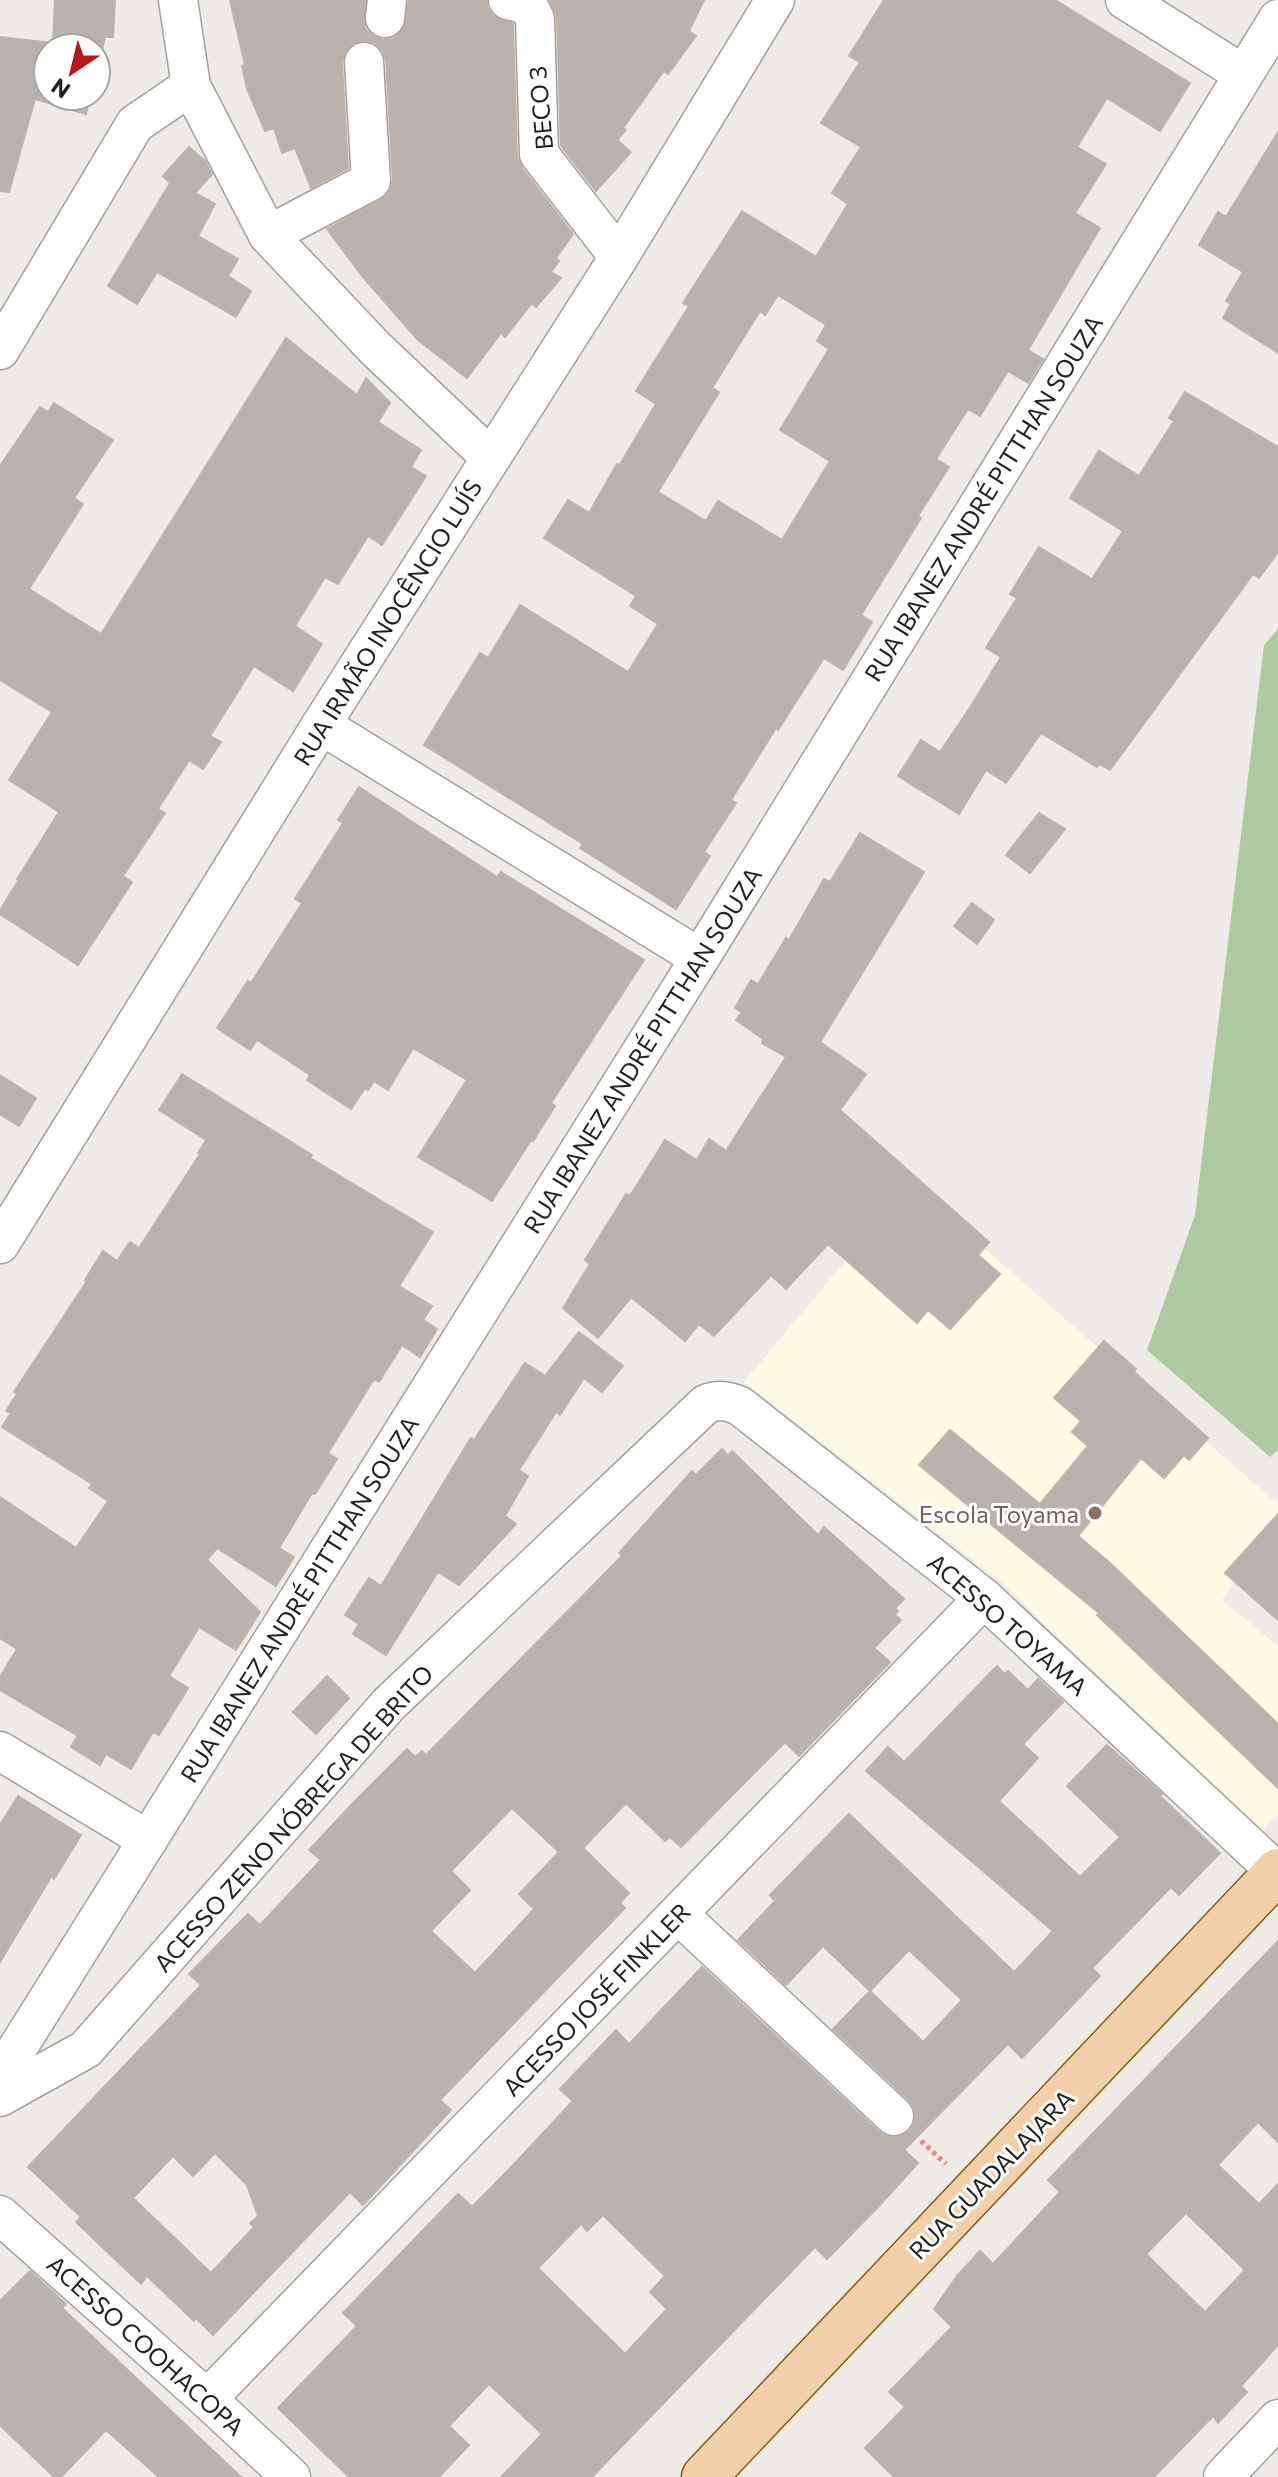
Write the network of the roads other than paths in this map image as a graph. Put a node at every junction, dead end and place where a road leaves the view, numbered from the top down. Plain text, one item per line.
1 (178, 0) edge
2 (508, 0) edge
3 (1125, 0) edge
4 (772, 1) edge
5 (1278, 19) edge
6 (364, 62) dead end
7 (1243, 74) junction
8 (191, 86) junction
9 (268, 235) junction
10 (619, 257) junction
11 (0, 350) edge
12 (491, 458) junction
13 (321, 725) junction
14 (700, 958) junction
15 (0, 1244) edge
16 (720, 1400) joint
17 (984, 1598) junction
18 (0, 1751) edge
19 (148, 1840) junction
20 (1278, 1872) edge
21 (679, 1915) junction
22 (0, 2076) edge
23 (0, 2097) edge
24 (894, 2116) road end
25 (0, 2215) edge
26 (207, 2399) junction
27 (1278, 2419) edge
28 (291, 2477) edge
29 (704, 2477) edge
30 (1223, 2477) edge

1 - 8 street
2 - 10 street, BECO 3
3 - 7 street
4 - 10 street, RUA IRMÃO INOCÊNCIO LUÍS
5 - 7 street, RUA IBANEZ ANDRÉ PITTHAN SOUZA
6 - 9 street
7 - 14 street, RUA IBANEZ ANDRÉ PITTHAN SOUZA
8 - 9 street
8 - 11 street
9 - 12 street
10 - 12 street, RUA IRMÃO INOCÊNCIO LUÍS
12 - 13 street, RUA IRMÃO INOCÊNCIO LUÍS
13 - 14 street
13 - 15 street, RUA IRMÃO INOCÊNCIO LUÍS
14 - 19 street, RUA IBANEZ ANDRÉ PITTHAN SOUZA
16 - 17 street, ACESSO TOYAMA
16 - 23 street, ACESSO ZENO NÓBREGA DE BRITO
17 - 20 street, ACESSO TOYAMA
17 - 21 street, ACESSO JOSÉ FINKLER
18 - 19 street
19 - 22 street, RUA IBANEZ ANDRÉ PITTHAN SOUZA
20 - 29 main road, RUA GUADALAJARA
21 - 24 street
21 - 26 street, ACESSO JOSÉ FINKLER
25 - 26 street, ACESSO COOHACOPA
26 - 28 street, ACESSO COOHACOPA
27 - 30 street

